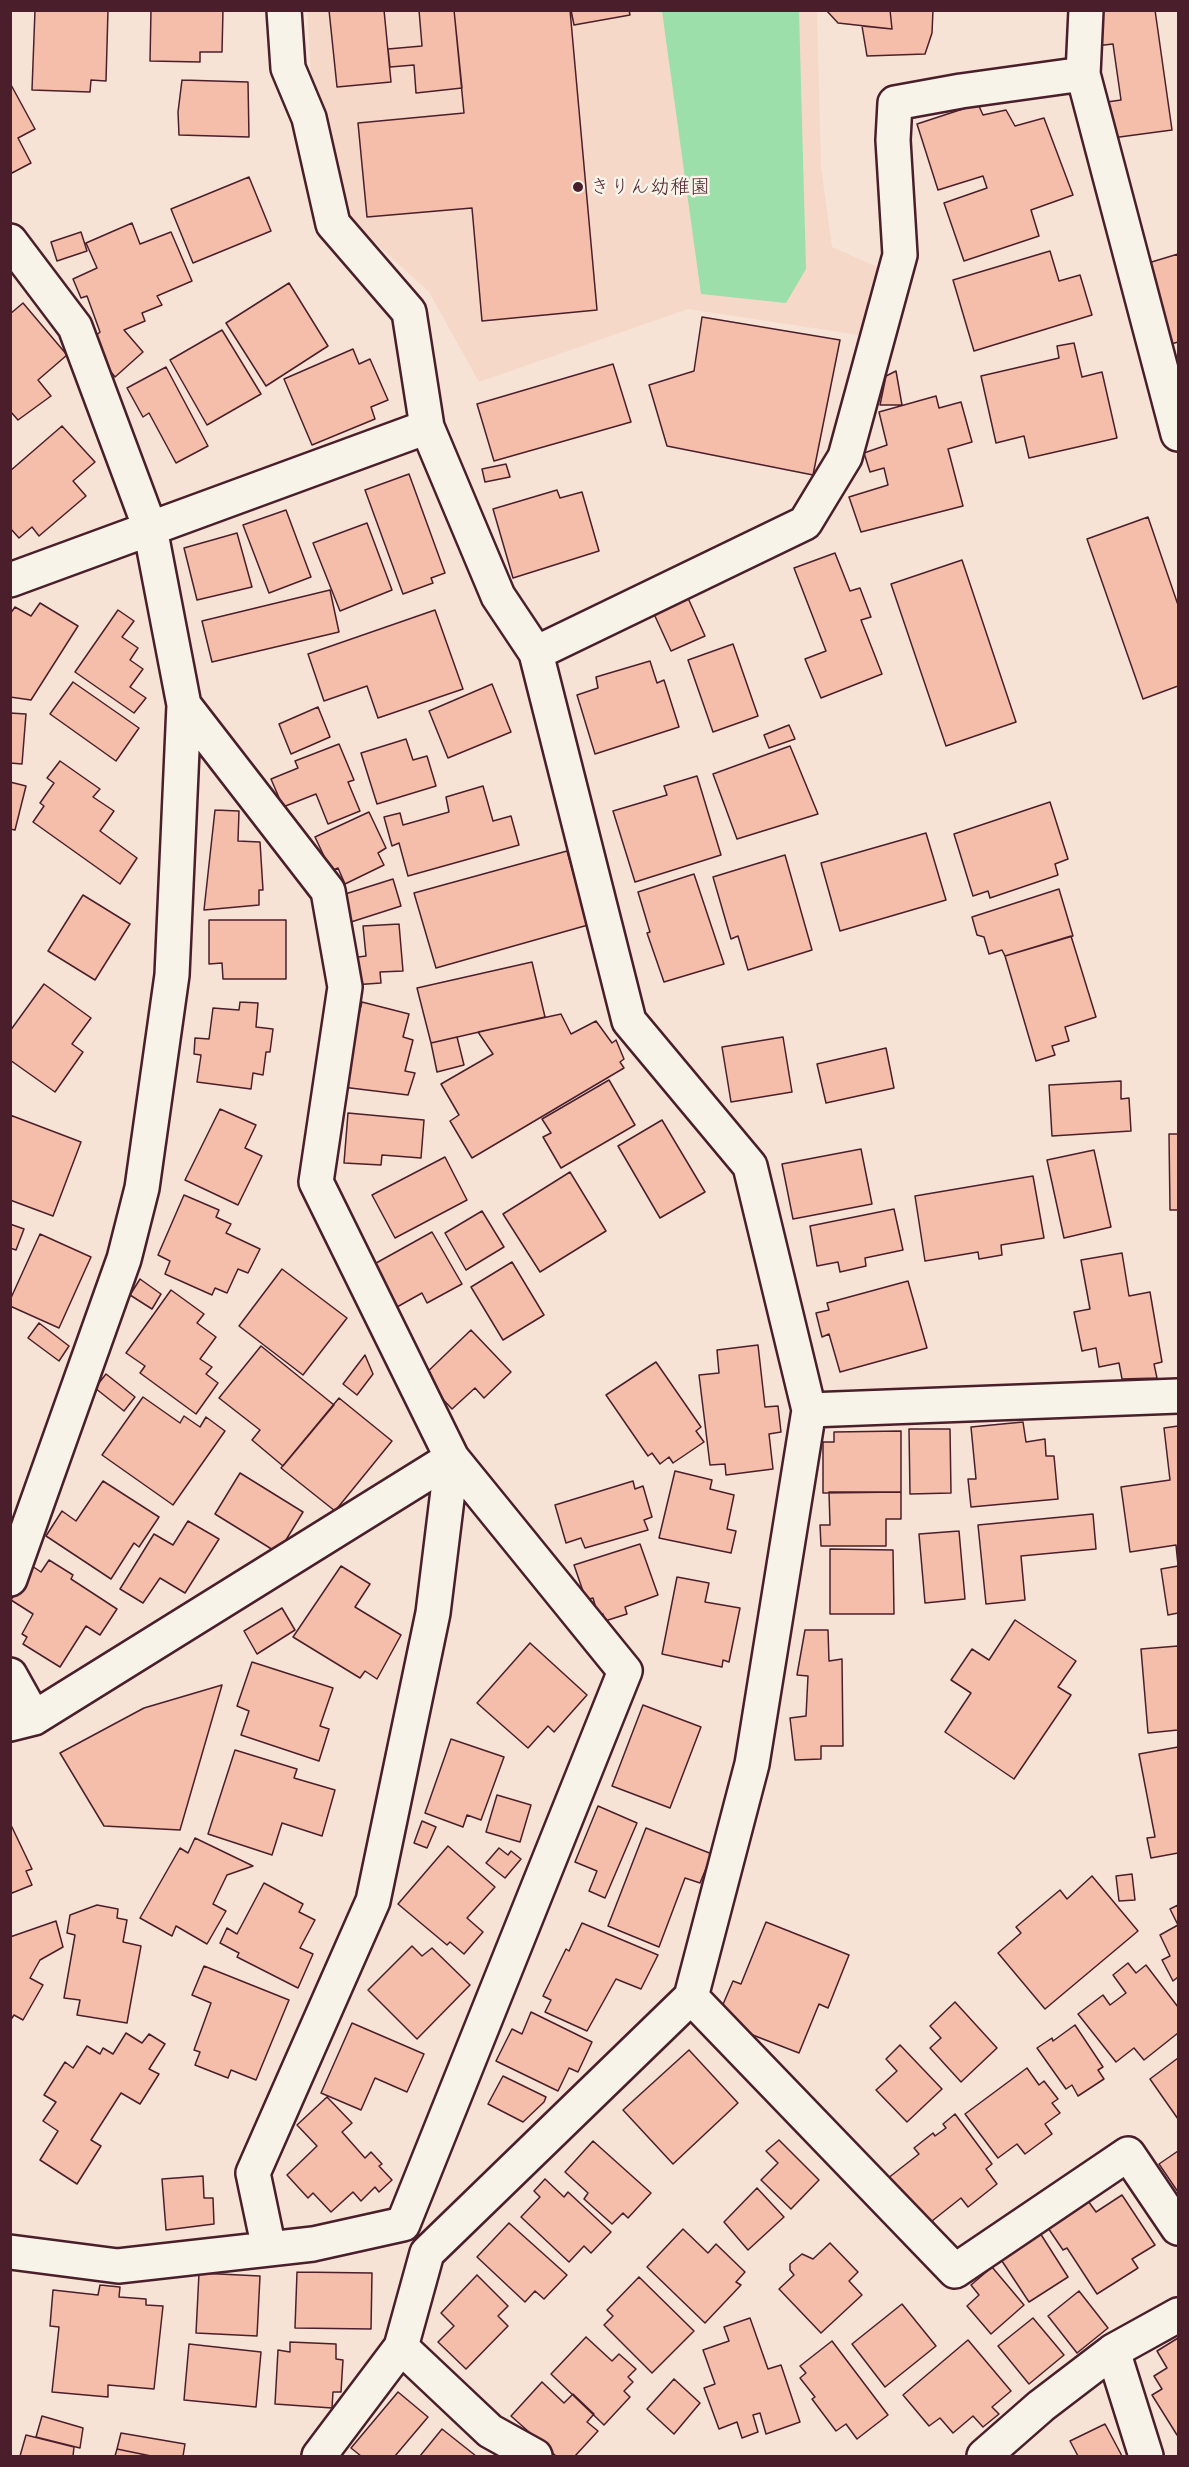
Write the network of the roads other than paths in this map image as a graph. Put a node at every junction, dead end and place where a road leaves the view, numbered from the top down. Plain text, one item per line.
1 (284, 10) edge
2 (1086, 10) edge
3 (1083, 74) junction
4 (10, 240) edge
5 (427, 427) junction
6 (1179, 434) edge
7 (150, 528) junction
8 (10, 580) edge
9 (536, 653) junction
10 (184, 705) junction
11 (1179, 1396) edge
12 (809, 1410) junction
13 (452, 1458) junction
14 (10, 1579) edge
15 (10, 1675) edge
16 (22, 1721) edge
17 (691, 1997) junction
18 (403, 2224) junction
19 (1179, 2228) edge
20 (269, 2249) junction
21 (10, 2252) edge
22 (427, 2253) junction
23 (1179, 2315) edge
24 (401, 2347) junction
25 (1113, 2351) junction
26 (319, 2457) edge
27 (535, 2457) edge
28 (984, 2457) edge
29 (1146, 2457) edge

1 - 5 street
2 - 3 street
3 - 6 street
3 - 9 street
4 - 7 street
5 - 7 street
5 - 9 street
7 - 8 street
7 - 10 street
9 - 12 street
10 - 13 street
10 - 14 street
11 - 12 street
12 - 17 street
13 - 16 street
13 - 18 street
13 - 20 street
15 - 16 street
17 - 19 street
17 - 22 street
18 - 20 street
18 - 22 street
20 - 21 street
22 - 24 street
23 - 25 street
24 - 26 street
24 - 27 street
25 - 28 street
25 - 29 street

